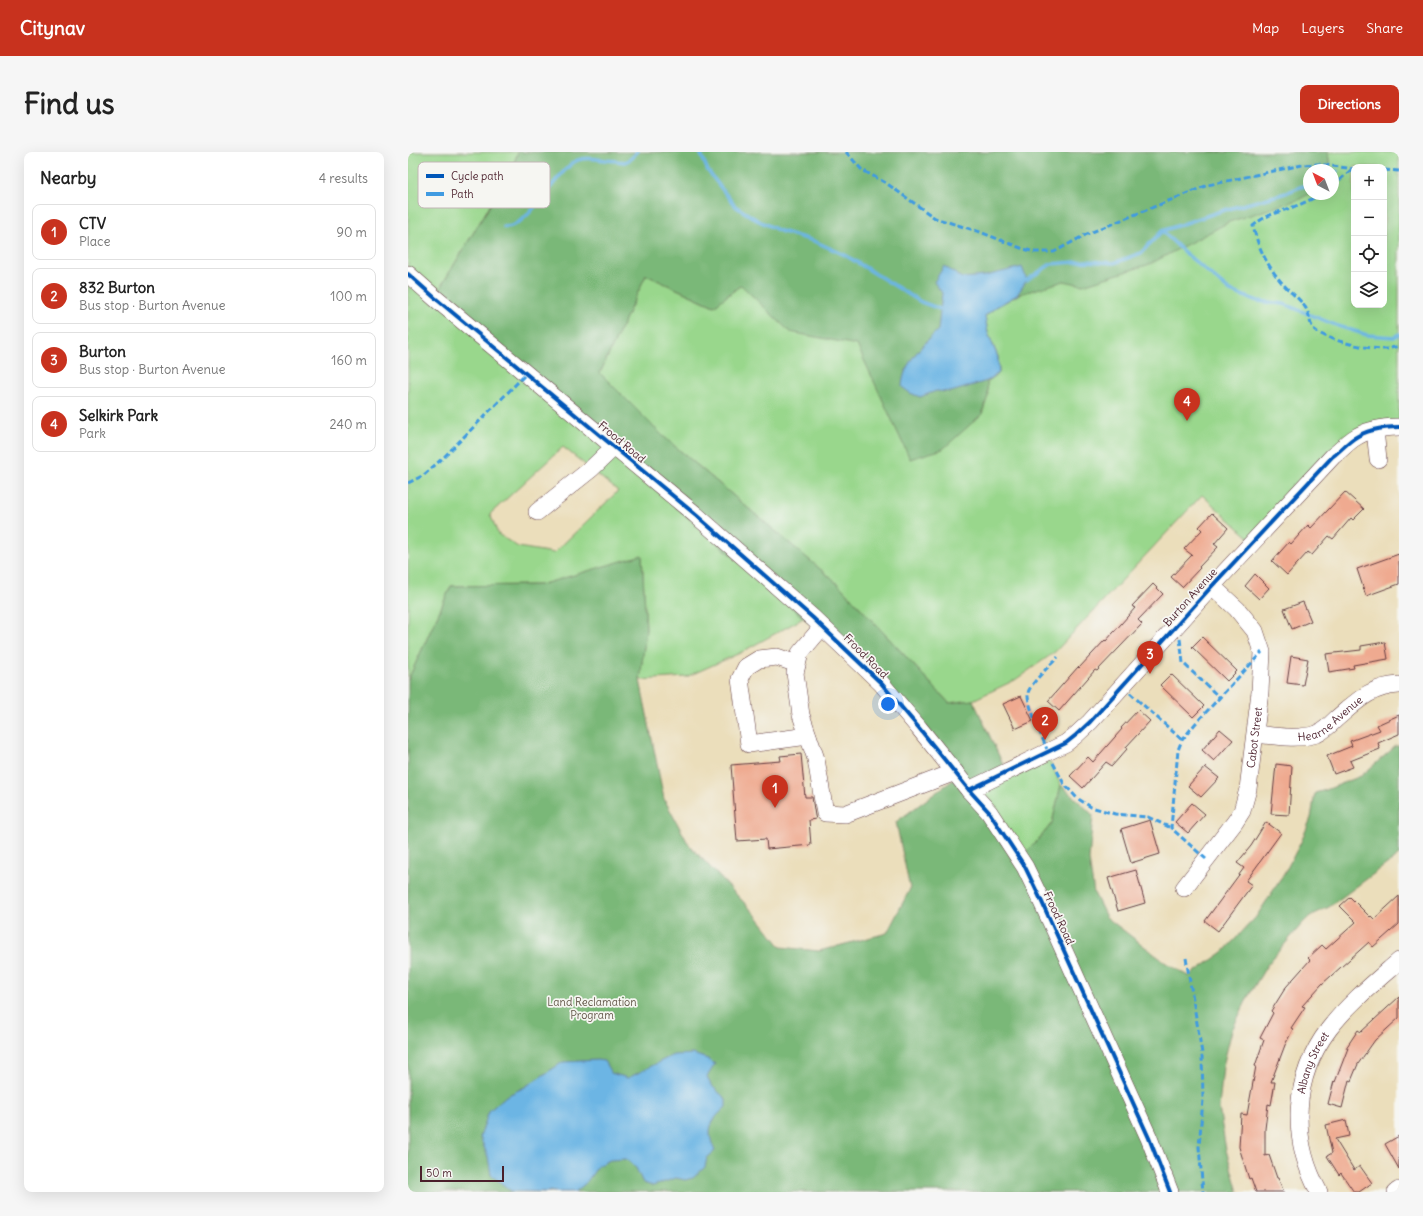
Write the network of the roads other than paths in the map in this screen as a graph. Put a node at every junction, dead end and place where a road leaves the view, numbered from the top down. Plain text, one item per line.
1 (408, 274) edge
2 (1399, 427) edge
3 (1375, 430) junction
4 (614, 447) junction
5 (1378, 459) dead end
6 (537, 512) dead end
7 (1212, 586) junction
8 (822, 627) junction
9 (797, 664) junction
10 (1399, 685) edge
11 (1256, 734) junction
12 (808, 736) junction
13 (954, 772) junction
14 (969, 790) junction
15 (1184, 888) dead end
16 (1399, 961) edge
17 (1399, 1190) edge
18 (1170, 1192) edge
19 (1320, 1192) edge
20 (1396, 1192) edge

1 - 4 street, Frood Road
2 - 3 street, Burton Avenue
3 - 5 street
3 - 7 street, Burton Avenue
4 - 6 street
4 - 8 street, Frood Road
7 - 11 street, Cabot Street
7 - 14 street, Burton Avenue
8 - 9 street
8 - 13 street, Frood Road
9 - 12 street
9 - 12 street
10 - 11 street, Hearne Avenue
11 - 15 street, Cabot Street
12 - 13 street
13 - 14 street, Frood Road
14 - 18 street, Frood Road
16 - 19 street, Albany Street
17 - 20 street

